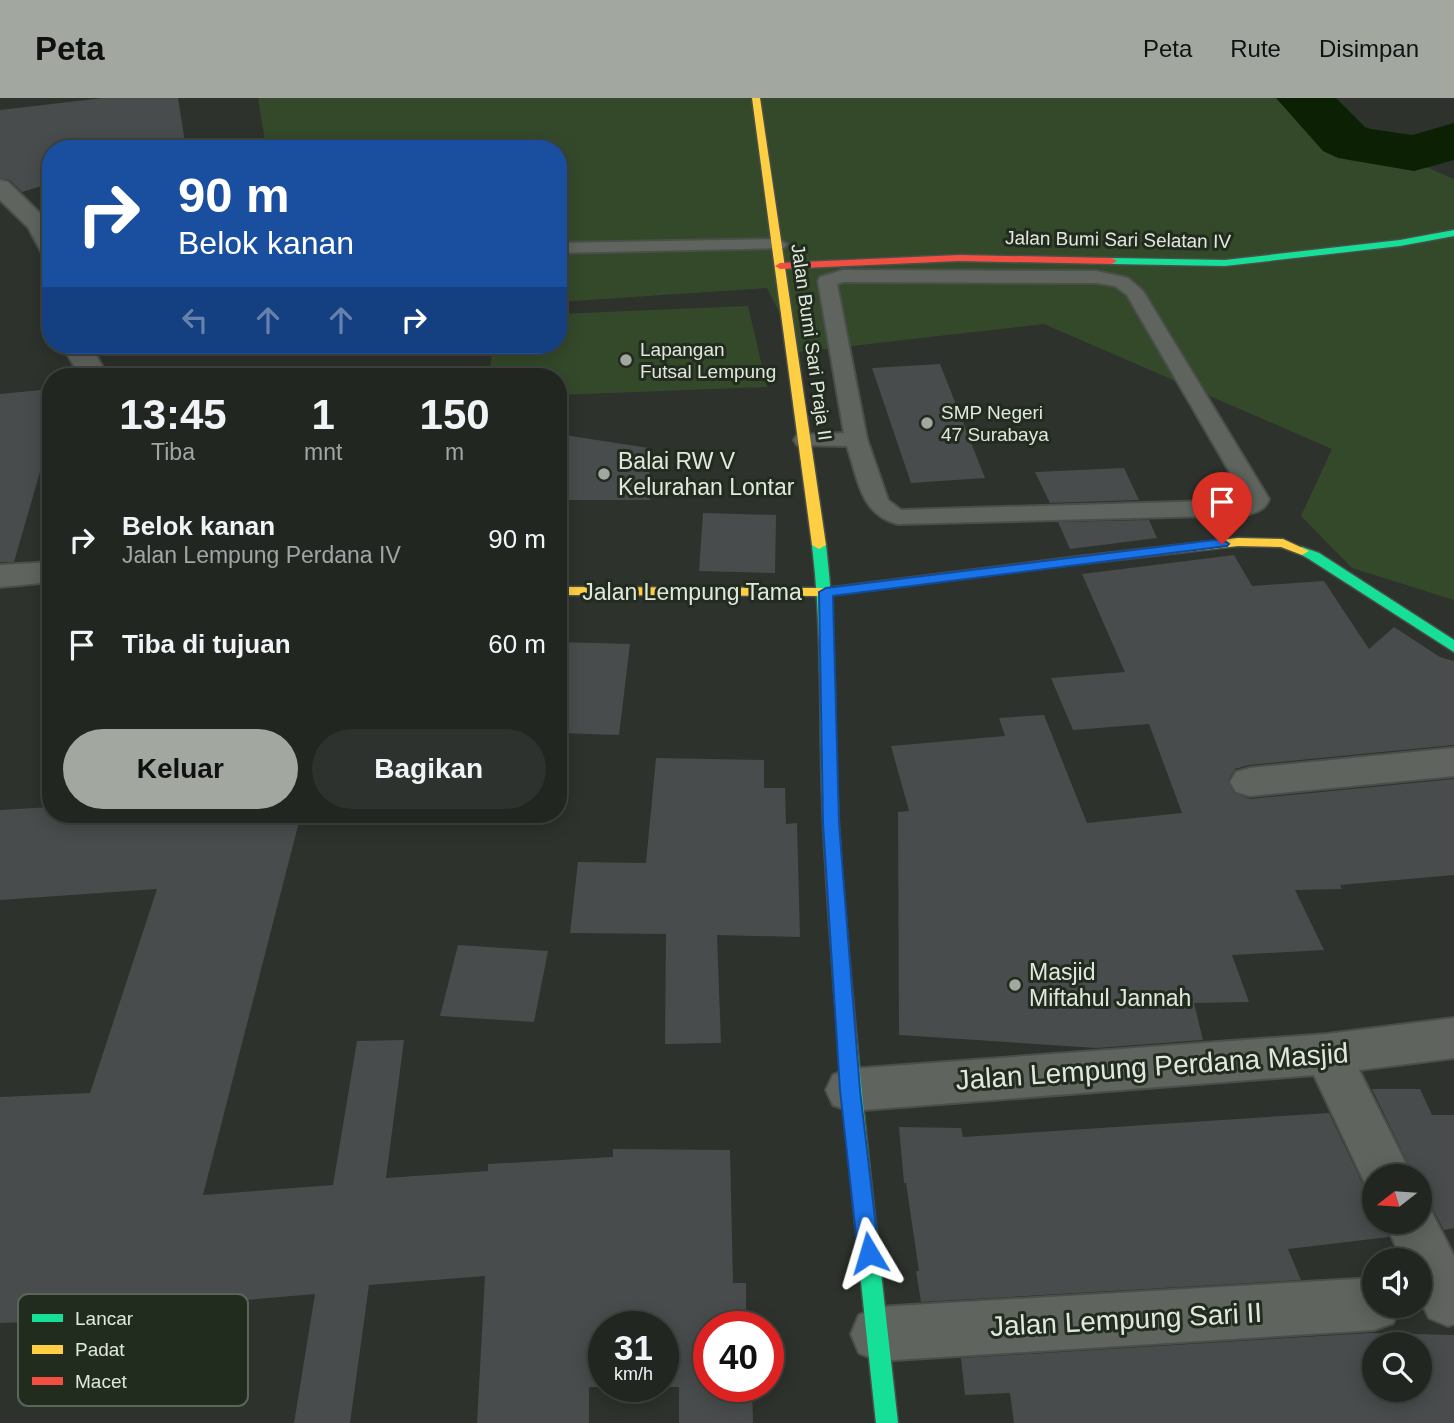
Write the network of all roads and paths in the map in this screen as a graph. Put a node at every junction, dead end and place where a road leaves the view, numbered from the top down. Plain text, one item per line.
1 (756, 98) edge
2 (0, 187) edge
3 (42, 230) edge
4 (1454, 233) edge
5 (778, 244) junction
6 (567, 248) edge
7 (780, 266) junction
8 (856, 439) junction
9 (805, 440) junction
10 (42, 567) edge
11 (0, 576) edge
12 (567, 591) edge
13 (826, 592) junction
14 (1454, 648) edge
15 (1454, 762) edge
16 (1251, 782) dead end
17 (1454, 1038) edge
18 (1327, 1055) junction
19 (850, 1090) junction
20 (1381, 1164) edge
21 (1415, 1234) edge
22 (1441, 1300) edge
23 (1362, 1305) edge
24 (878, 1334) junction
25 (887, 1423) edge

1 - 5 street, Jalan Bumi Sari Praja II
2 - 3 street
4 - 7 street, Jalan Bumi Sari Selatan IV
5 - 6 lane
5 - 7 street, Jalan Bumi Sari Praja II
7 - 9 street, Jalan Bumi Sari Praja II
8 - 8 lane
8 - 9 lane
9 - 13 street, Jalan Bumi Sari Praja II
10 - 11 street
12 - 13 street, Jalan Lempung Tama
13 - 14 street, Jalan Lempung Tama
13 - 19 street, Jalan Bumi Sari Praja II
15 - 16 street
17 - 18 street, Jalan Lempung Perdana Masjid
18 - 19 street, Jalan Lempung Perdana Masjid
18 - 20 street
19 - 24 street, Jalan Bumi Sari Praja II
21 - 22 street
23 - 24 street, Jalan Lempung Sari II
24 - 25 street, Jalan Bumi Sari Praja II

